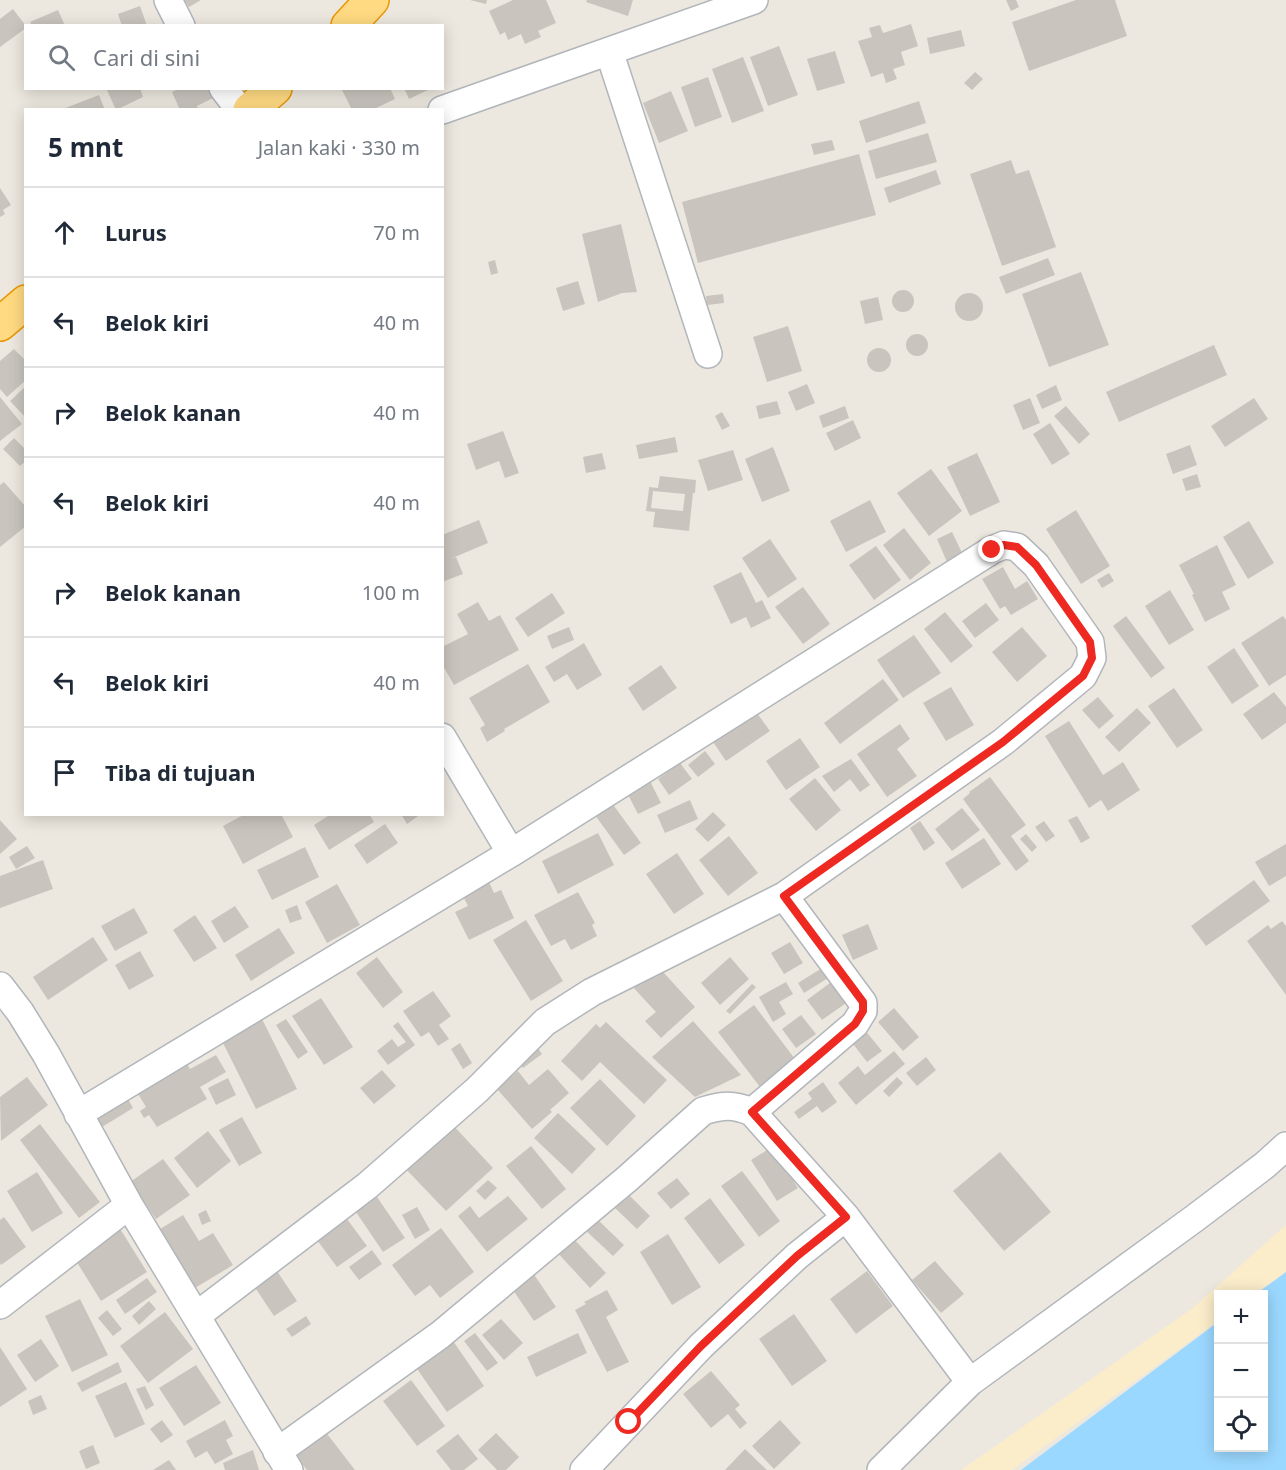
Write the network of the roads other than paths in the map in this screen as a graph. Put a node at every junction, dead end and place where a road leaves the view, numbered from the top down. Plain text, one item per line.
1 (168, 0) edge
2 (372, 0) edge
3 (754, 0) edge
4 (180, 24) edge
5 (350, 24) edge
6 (609, 51) junction
7 (225, 90) edge
8 (272, 90) edge
9 (238, 108) edge
10 (252, 108) edge
11 (444, 109) edge
12 (24, 304) edge
13 (0, 324) edge
14 (708, 354) dead end
15 (444, 740) edge
16 (511, 853) junction
17 (784, 896) junction
18 (0, 986) edge
19 (752, 1112) junction
20 (78, 1114) junction
21 (1286, 1146) edge
22 (129, 1205) junction
23 (846, 1217) junction
24 (0, 1305) edge
25 (196, 1316) junction
26 (970, 1382) junction
27 (283, 1461) edge
28 (584, 1470) edge
29 (881, 1470) edge

1 - 4 street
2 - 5 highway
3 - 6 street
6 - 11 street
6 - 14 street
7 - 9 street
8 - 10 highway
12 - 13 highway
15 - 16 street
16 - 17 street
16 - 20 street
17 - 19 street
17 - 25 street
18 - 20 street
19 - 23 street
19 - 27 street
20 - 22 street
21 - 26 street
22 - 24 street
22 - 25 street
23 - 26 street
23 - 28 street
25 - 27 street
26 - 29 street

